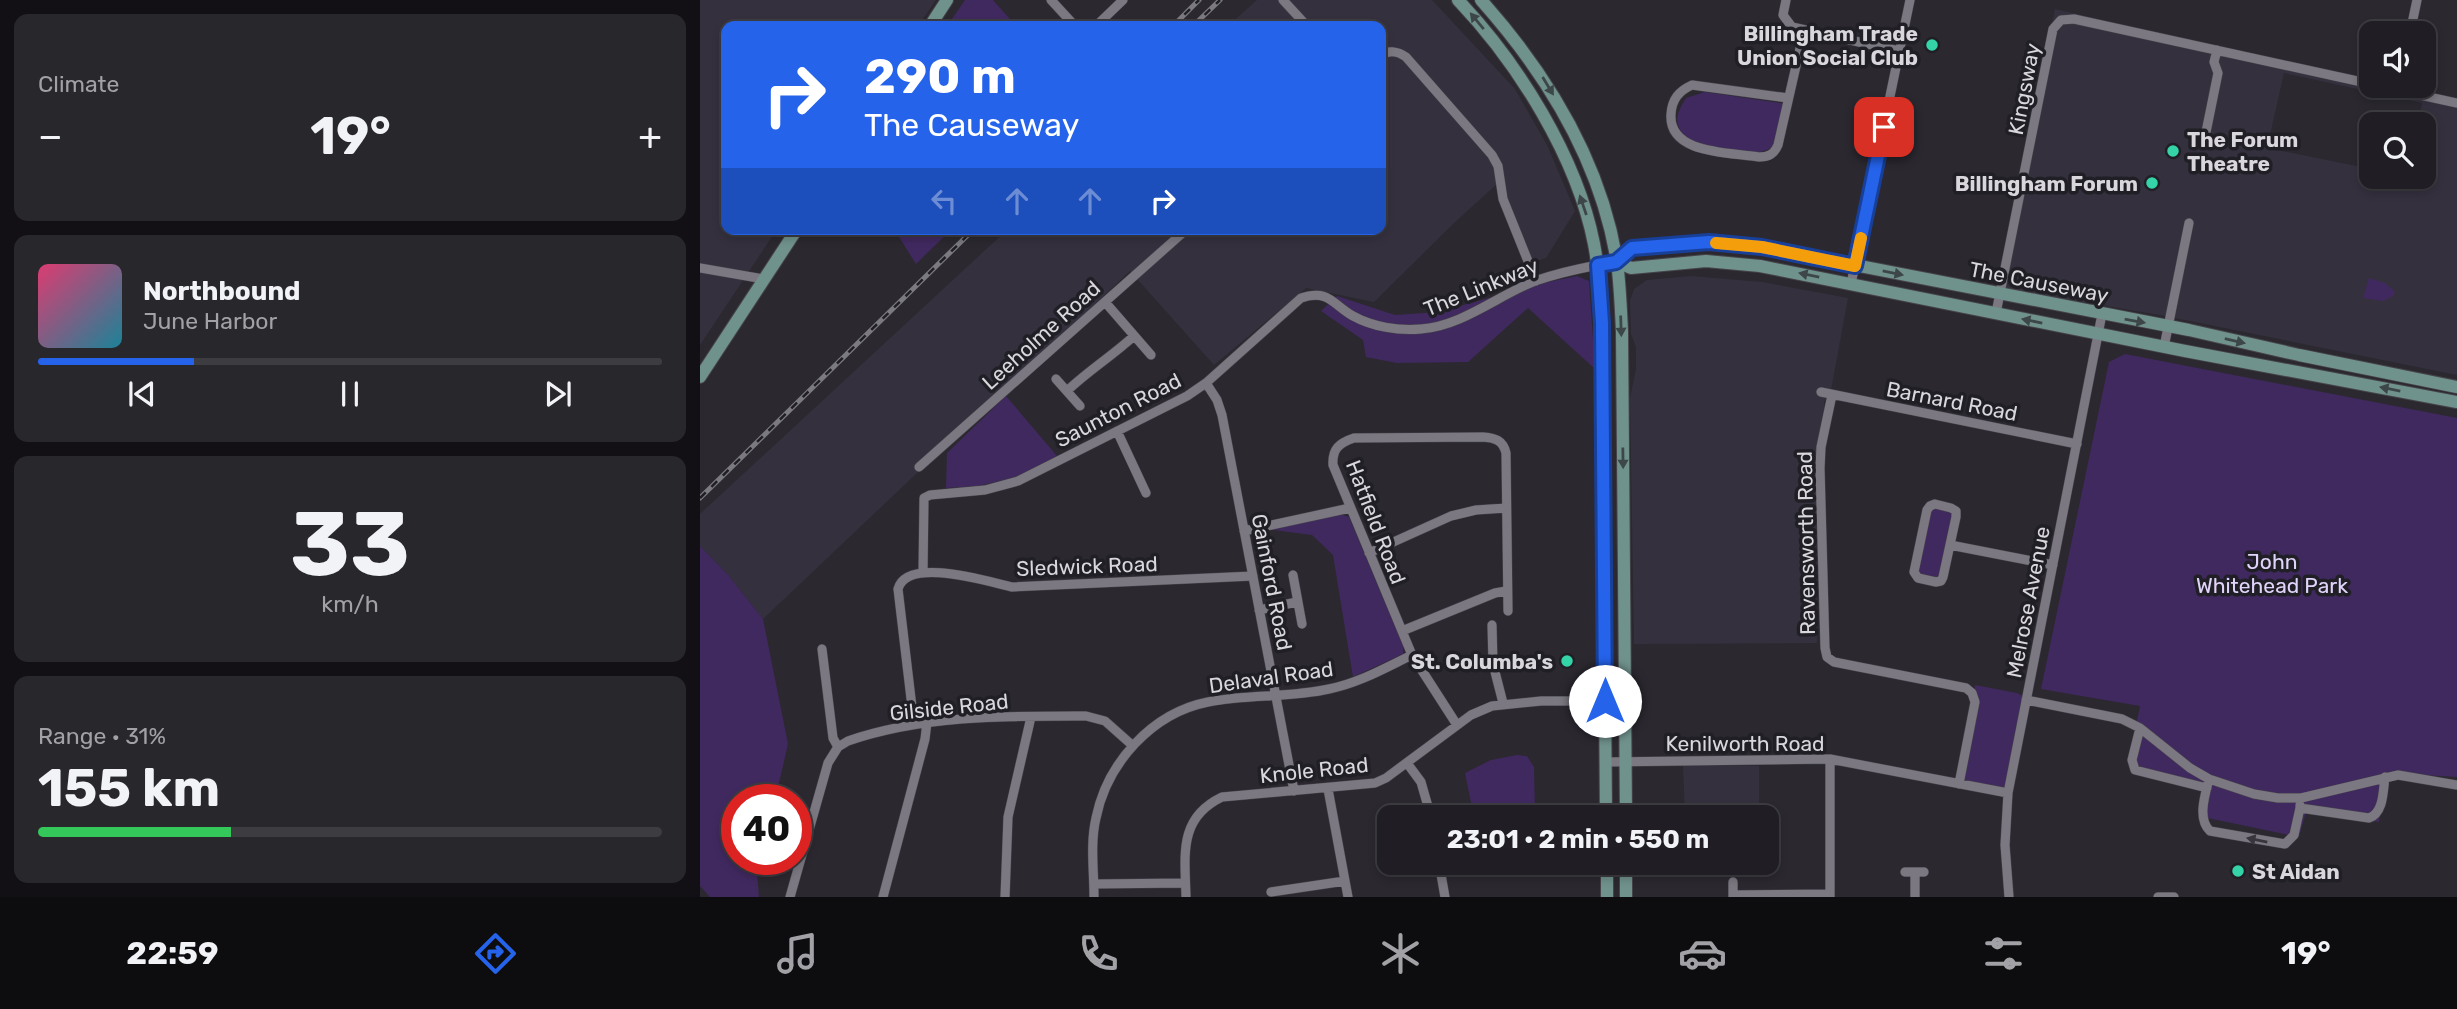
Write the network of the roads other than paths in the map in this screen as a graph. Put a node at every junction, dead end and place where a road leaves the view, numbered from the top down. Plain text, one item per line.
1 (947, 0) edge
2 (1051, 0) edge
3 (1122, 0) edge
4 (1283, 0) edge
5 (1458, 0) edge
6 (1481, 0) edge
7 (1786, 0) edge
8 (1910, 0) edge
9 (2417, 0) edge
10 (933, 21) edge
11 (1070, 21) edge
12 (1101, 21) edge
13 (1302, 21) edge
14 (2413, 21) edge
15 (1508, 30) junction
16 (1804, 31) junction
17 (1495, 43) junction
18 (2217, 50) junction
19 (1899, 51) junction
20 (1386, 52) edge
21 (2359, 81) edge
22 (1788, 98) junction
23 (2436, 98) edge
24 (2457, 103) edge
25 (2205, 137) dead end
26 (2189, 223) dead end
27 (793, 235) edge
28 (1180, 235) edge
29 (1616, 262) junction
30 (1598, 265) junction
31 (1855, 266) junction
32 (700, 268) edge
33 (764, 279) junction
34 (1536, 281) junction
35 (1851, 284) junction
36 (2000, 294) junction
37 (1301, 298) joint
38 (1105, 302) junction
39 (1996, 313) junction
40 (2102, 314) junction
41 (2169, 326) junction
42 (2098, 334) junction
43 (1134, 336) junction
44 (2164, 347) junction
45 (1151, 355) dead end
46 (700, 377) edge
47 (1056, 379) dead end
48 (1206, 383) junction
49 (2457, 387) edge
50 (1067, 391) junction
51 (1821, 393) dead end
52 (1832, 395) junction
53 (2457, 402) edge
54 (1080, 406) dead end
55 (1116, 431) junction
56 (2077, 444) junction
57 (919, 467) dead end
58 (1147, 495) dead end
59 (1350, 508) junction
60 (1506, 508) junction
61 (1244, 531) junction
62 (1950, 545) junction
63 (1368, 553) junction
64 (2053, 565) junction
65 (923, 573) junction
66 (1293, 575) dead end
67 (1253, 576) junction
68 (1507, 591) junction
69 (1297, 603) junction
70 (1259, 610) junction
71 (1508, 611) dead end
72 (1302, 624) dead end
73 (1491, 626) dead end
74 (1402, 631) junction
75 (822, 649) dead end
76 (1412, 655) junction
77 (1276, 697) junction
78 (2026, 700) junction
79 (1605, 701) junction
80 (1625, 701) junction
81 (1503, 703) junction
82 (1031, 717) junction
83 (927, 722) junction
84 (914, 724) junction
85 (1457, 725) junction
86 (2140, 728) junction
87 (1132, 745) junction
88 (838, 747) junction
89 (1830, 759) junction
90 (1606, 761) junction
91 (1625, 761) junction
92 (1407, 763) junction
93 (2385, 776) junction
94 (2208, 784) junction
95 (1959, 785) junction
96 (2457, 785) edge
97 (1328, 789) junction
98 (1294, 791) junction
99 (2008, 793) junction
100 (2301, 798) junction
101 (1428, 805) edge
102 (1606, 805) edge
103 (1626, 805) edge
104 (2300, 808) junction
105 (1914, 872) dead end
106 (1441, 875) edge
107 (1607, 875) edge
108 (1626, 875) edge
109 (1345, 881) junction
110 (1733, 882) dead end
111 (1185, 883) junction
112 (1094, 884) junction
113 (1269, 891) edge
114 (1830, 895) edge
115 (1733, 896) edge
116 (790, 897) edge
117 (883, 897) edge
118 (1005, 897) edge
119 (1094, 897) edge
120 (1186, 897) edge
121 (1348, 897) edge
122 (1445, 897) edge
123 (1607, 897) edge
124 (1626, 897) edge
125 (1914, 897) edge
126 (2009, 897) edge
127 (2158, 897) edge
128 (2174, 897) edge

1 - 10 street
2 - 11 street
3 - 12 street
4 - 13 street
17 -> 5 street
6 - 15 street
7 - 16 street
8 - 19 street
9 - 14 street
15 - 17 street
15 -> 29 street
16 - 19 street
16 - 22 street
30 -> 17 street
18 - 21 street, Kingsway
18 - 25 street
18 - 36 street, Kingsway
19 - 31 street
20 - 34 street
22 - 22 street
23 - 24 street
26 - 41 street
27 - 33 street
28 - 38 street, Leeholme Road
29 - 30 street, The Causeway
29 - 31 street, The Causeway
35 -> 29 street, The Causeway
29 -> 80 street
30 - 34 street, The Linkway
30 - 79 street
31 - 35 street
31 -> 36 street, The Causeway
32 - 33 street
33 - 46 street
34 - 37 street, The Linkway
35 - 39 street, The Causeway
36 - 39 street, Kingsway
36 - 40 street, The Causeway
37 - 48 street, Saunton Road
38 - 43 street
38 - 57 street, Leeholme Road
42 -> 39 street, The Causeway
40 -> 41 street, The Causeway
40 - 42 street, Melrose Avenue
41 - 44 street
41 -> 49 street, The Causeway
42 - 44 street, The Causeway
42 - 56 street, Melrose Avenue
43 - 45 street
43 - 50 street
53 -> 44 street, The Causeway
47 - 50 street
48 - 55 street, Saunton Road
48 - 61 street, Gainford Road
50 - 54 street
51 - 52 street, Barnard Road
52 - 56 street, Barnard Road
52 - 95 street, Ravensworth Road
55 - 58 street
55 - 65 street, Saunton Road
56 - 64 street, Melrose Avenue
59 - 60 street, Hatfield Road
59 - 61 street
59 - 63 street, Hatfield Road
60 - 63 street
60 - 68 street, Hatfield Road
61 - 67 street, Gainford Road
62 - 62 street
62 - 64 street
63 - 74 street, Hatfield Road
64 - 78 street, Melrose Avenue
65 - 67 street, Sledwick Road
65 - 84 street
66 - 69 street
67 - 70 street, Gainford Road
68 - 71 street, Hatfield Road
68 - 74 street
69 - 70 street
69 - 72 street
70 - 77 street, Gainford Road
73 - 81 street
74 - 76 street, Hatfield Road
75 - 88 street
76 - 77 street, Delaval Road
76 - 85 street, Hatfield Road
77 - 87 street, Delaval Road
77 - 98 street, Gainford Road
78 - 86 street
78 - 99 street, Melrose Avenue
79 - 80 street, Knole Road
79 - 81 street, Knole Road
79 - 90 street
80 - 91 street
81 - 85 street, Knole Road
82 - 83 street, Gilside Road
82 - 87 street, Gilside Road
82 - 118 street
83 - 84 street, Gilside Road
83 - 117 street
84 - 88 street, Gilside Road
85 - 92 street, Knole Road
86 - 94 street
86 - 94 street
87 - 112 street, Delaval Road
88 - 116 street
89 - 91 street, Kenilworth Road
89 - 95 street, Kenilworth Road
89 - 114 street
90 - 91 street, Kenilworth Road
90 - 102 street
91 - 103 street
92 - 97 street, Knole Road
92 - 101 street
93 - 96 street
93 - 100 street
93 - 104 street
94 - 100 street
104 -> 94 street
95 - 99 street, Kenilworth Road
97 - 98 street, Knole Road
97 - 109 street
98 - 111 street, Knole Road
99 - 126 street, Melrose Avenue
100 - 104 street
105 - 125 street
106 - 122 street
107 - 123 street
108 - 124 street
109 - 113 street
109 - 121 street
110 - 115 street
111 - 112 street
111 - 120 street, Knole Road
112 - 119 street, Delaval Road
114 - 115 street
127 - 128 street

